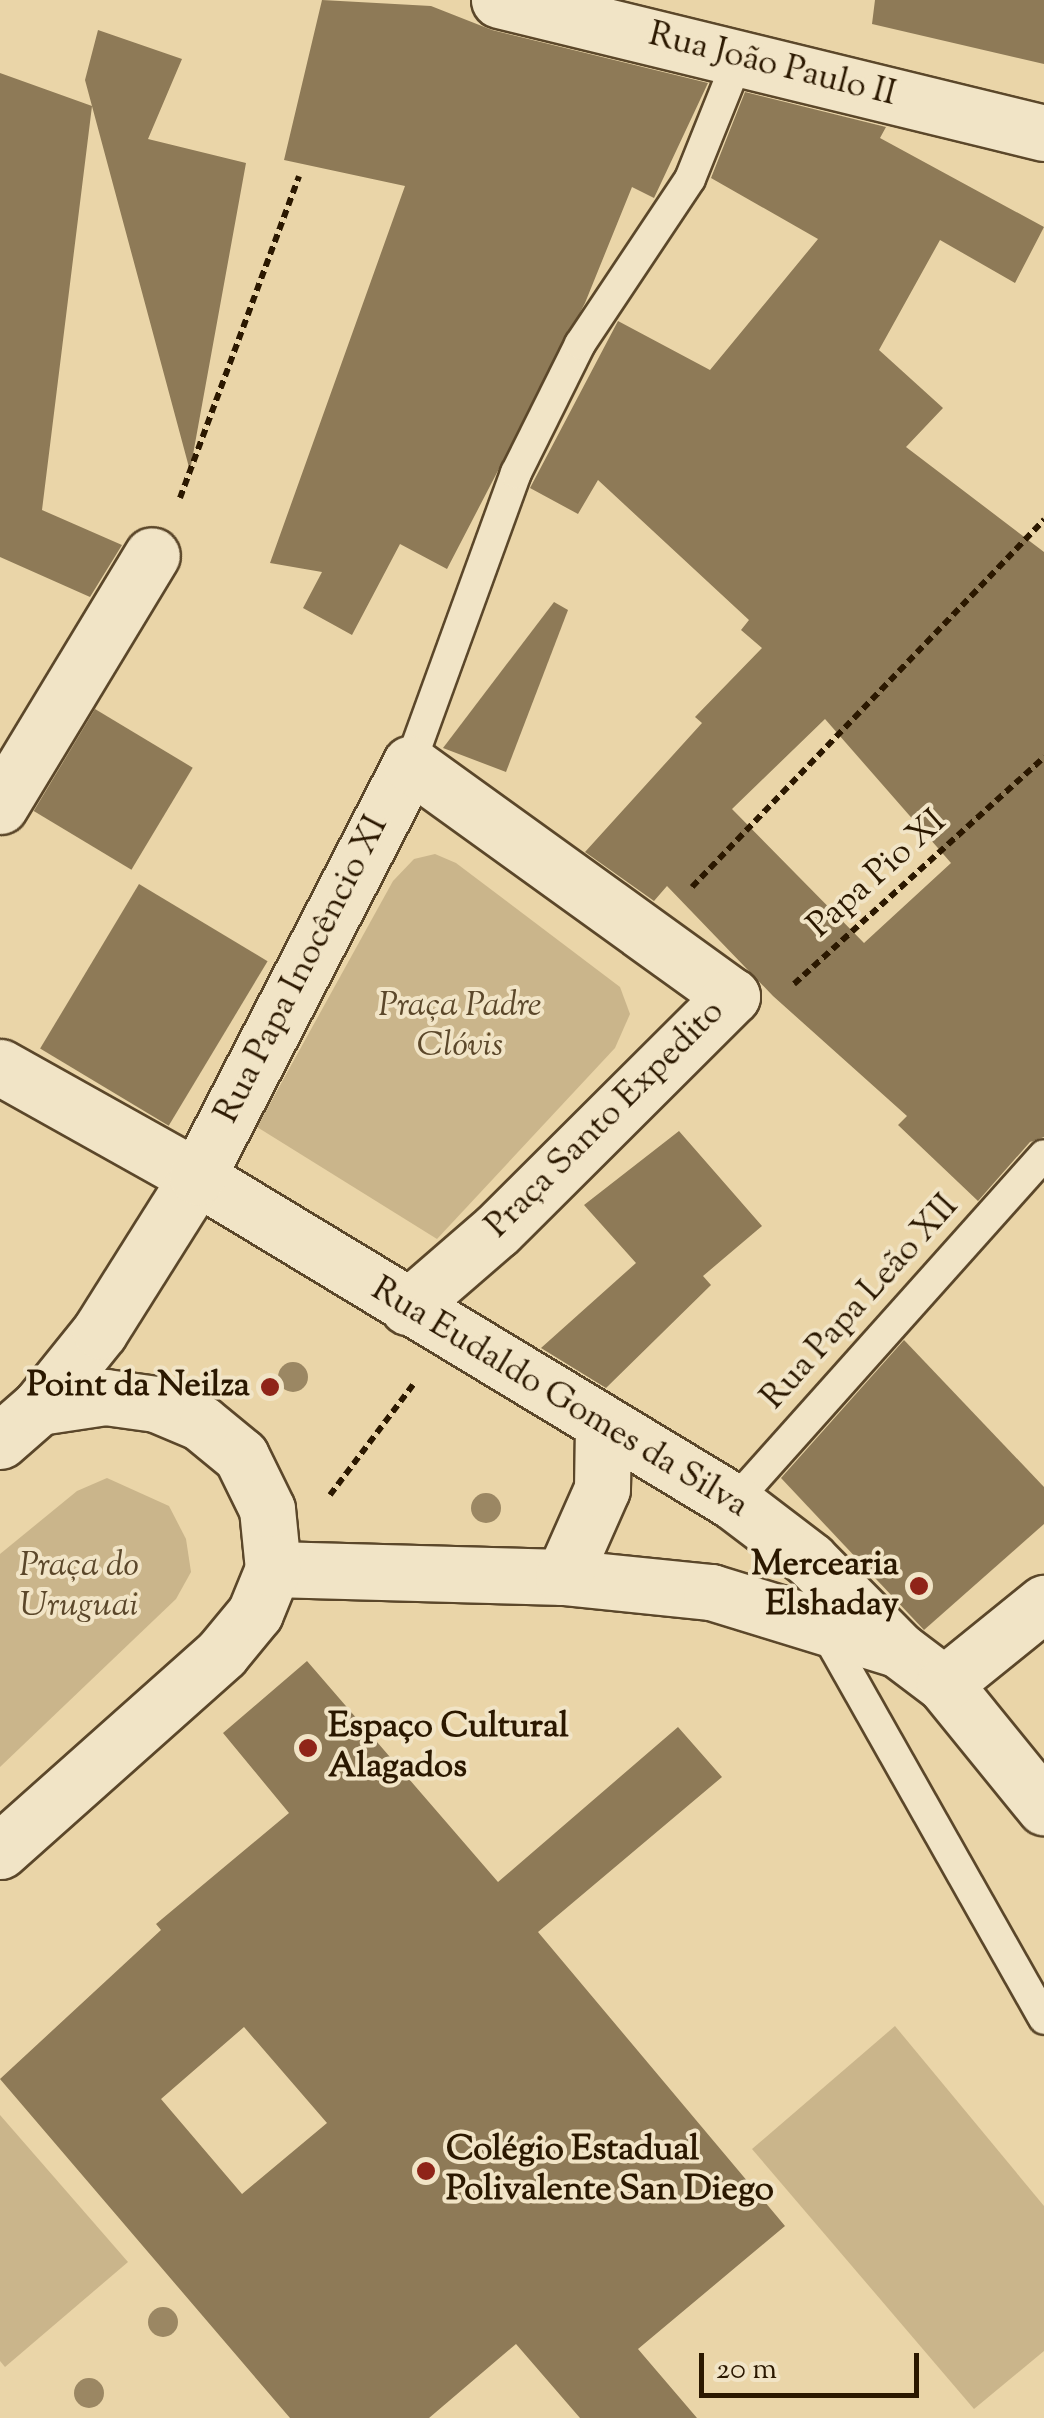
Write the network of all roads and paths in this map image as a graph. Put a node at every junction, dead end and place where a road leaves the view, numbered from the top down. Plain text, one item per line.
1 (498, 0) edge
2 (712, 34) edge
3 (1044, 133) edge
4 (299, 176) dead end
5 (1044, 520) edge
6 (152, 555) joint
7 (1044, 758) edge
8 (410, 764) junction
9 (0, 806) edge
10 (646, 934) junction
11 (732, 996) junction
12 (2, 1072) edge
13 (1044, 1155) edge
14 (197, 1177) junction
15 (431, 1320) junction
16 (603, 1422) junction
17 (19, 1424) edge
18 (734, 1502) junction
19 (273, 1569) junction
20 (563, 1577) junction
21 (1044, 1603) edge
22 (822, 1628) junction
23 (899, 1650) junction
24 (944, 1684) junction
25 (1044, 1807) edge
26 (0, 1851) edge
27 (1044, 2018) edge

1 - 2 street, Rua João Paulo II
2 - 3 street, Rua João Paulo II
2 - 8 lane
4 - 6 path
5 - 10 path
6 - 9 street
7 - 11 path, Papa Pio XI
8 - 10 street, Praça Santo Expedito
8 - 14 street, Rua Papa Inocêncio XI
10 - 11 street, Praça Santo Expedito
11 - 15 street, Praça Santo Expedito
12 - 14 street, Rua Eudaldo Gomes da Silva
13 - 18 lane, Rua Papa Leão XII
14 - 15 street, Rua Eudaldo Gomes da Silva
14 - 17 street
15 - 16 street, Rua Eudaldo Gomes da Silva
15 - 19 path
16 - 18 street, Rua Eudaldo Gomes da Silva
16 - 20 street
17 - 19 street
18 - 23 street, Rua Eudaldo Gomes da Silva
19 - 20 street, Rua Eudaldo Gomes da Silva
19 - 26 street
20 - 22 street, Rua Eudaldo Gomes da Silva
21 - 24 street
22 - 23 street, Rua Eudaldo Gomes da Silva
22 - 27 lane
23 - 24 street, Rua Eudaldo Gomes da Silva
24 - 25 street, Rua Eudaldo Gomes da Silva

